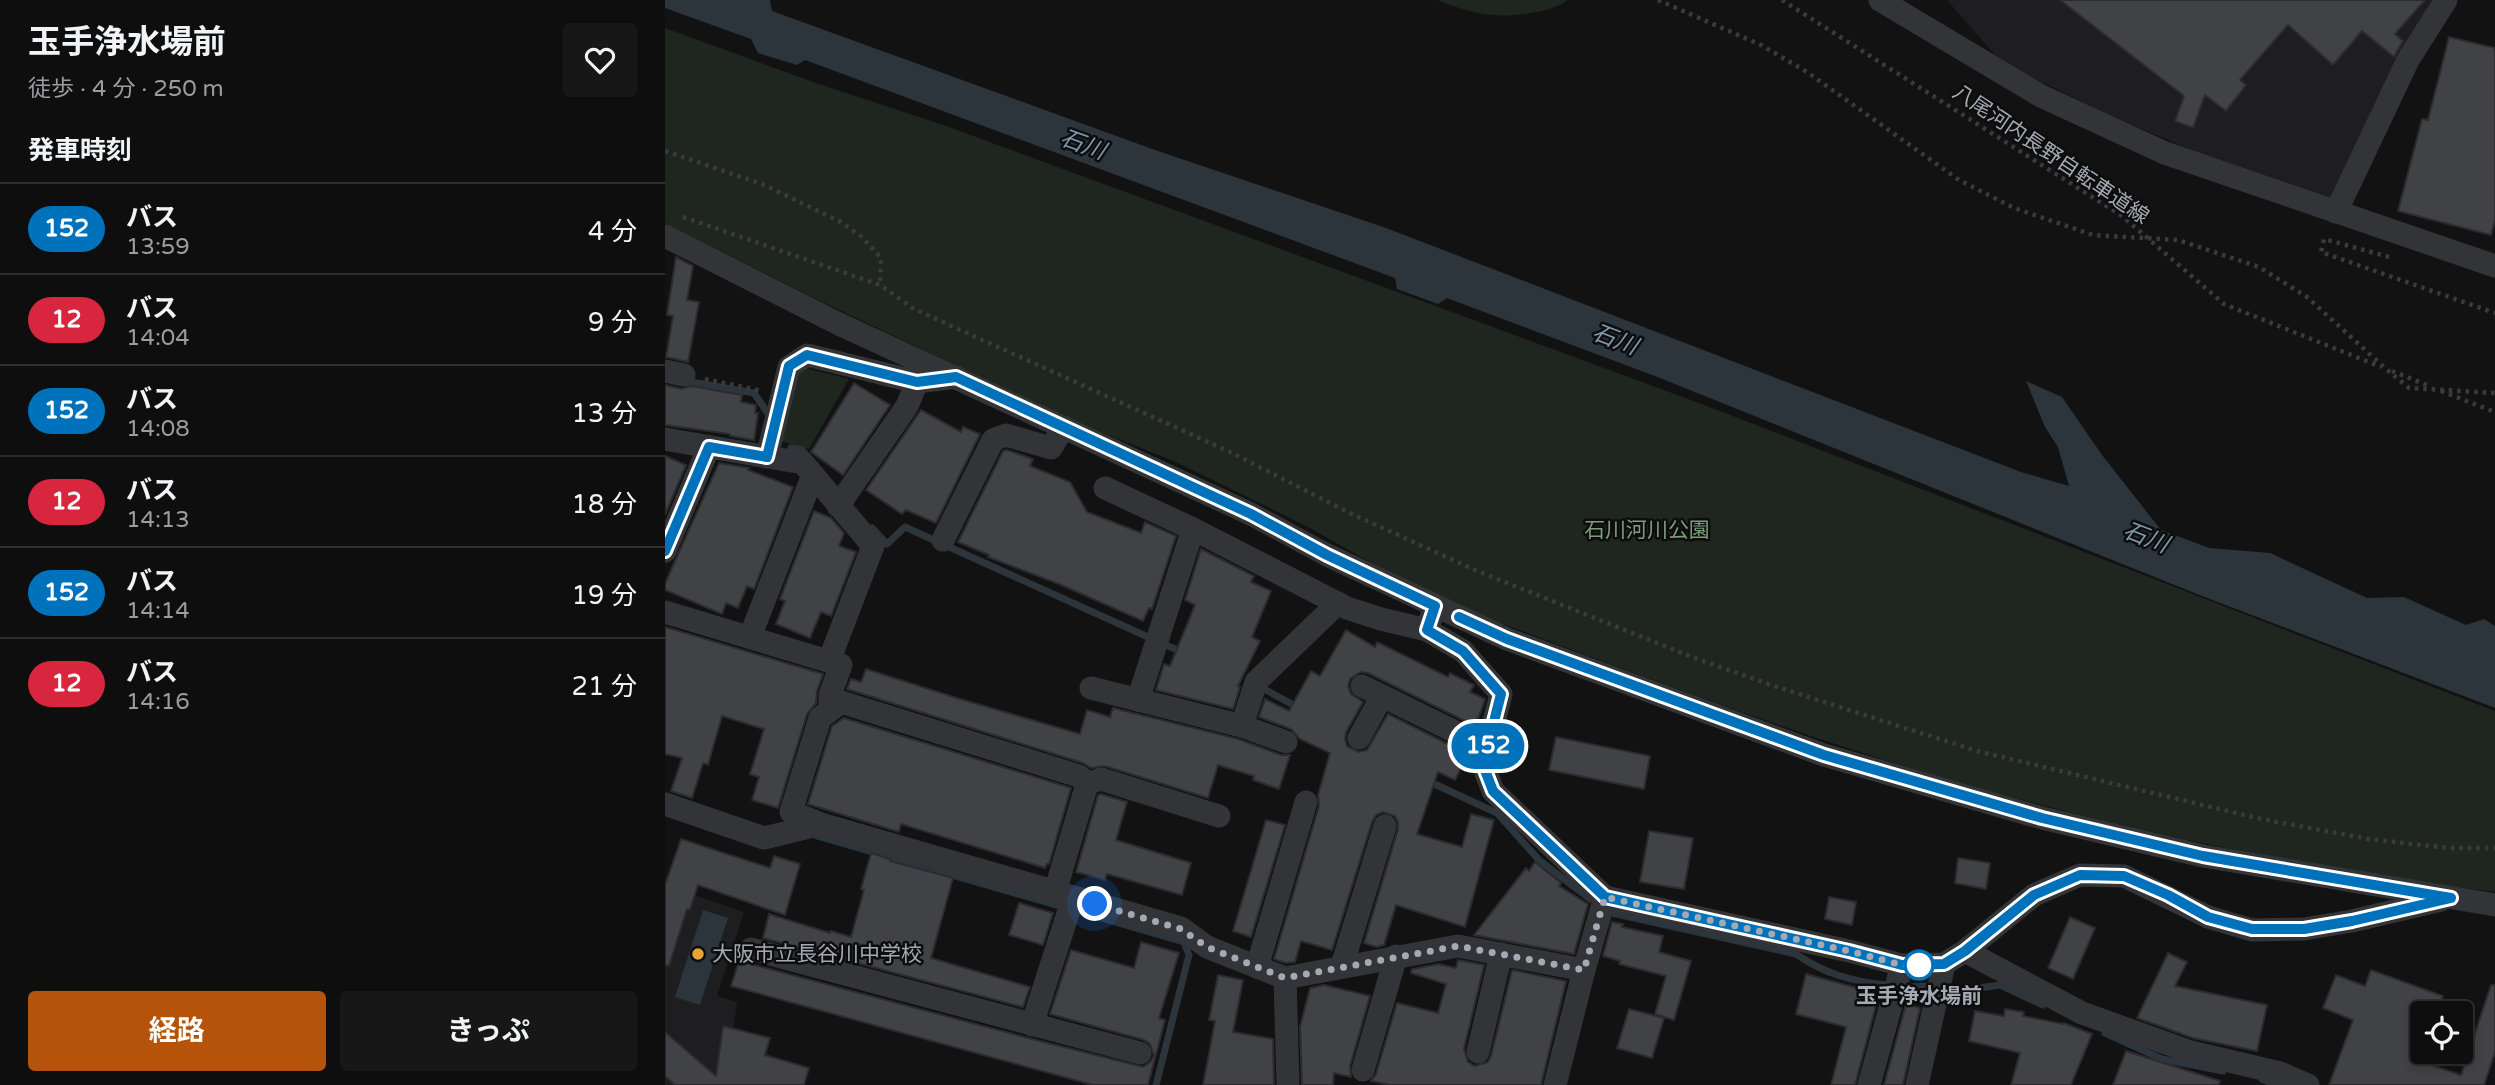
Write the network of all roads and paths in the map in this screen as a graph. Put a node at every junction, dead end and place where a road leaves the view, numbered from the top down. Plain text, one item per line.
1 (1657, 0) edge
2 (1782, 0) edge
3 (1880, 0) edge
4 (2446, 0) edge
5 (665, 151) edge
6 (2336, 212) junction
7 (676, 215) dead end
8 (667, 239) edge
9 (2148, 239) junction
10 (2390, 257) dead end
11 (2495, 266) edge
12 (880, 285) junction
13 (2495, 313) edge
14 (2385, 368) junction
15 (674, 373) edge
16 (956, 377) junction
17 (917, 382) junction
18 (2434, 388) junction
19 (2495, 393) edge
20 (782, 395) junction
21 (2495, 412) edge
22 (1064, 427) junction
23 (665, 439) edge
24 (709, 447) junction
25 (767, 457) junction
26 (813, 475) junction
27 (1105, 488) dead end
28 (838, 506) junction
29 (1193, 529) junction
30 (943, 540) dead end
31 (665, 551) edge
32 (1338, 603) junction
33 (1435, 606) junction
34 (665, 612) edge
35 (1427, 630) junction
36 (750, 637) junction
37 (828, 661) junction
38 (1362, 686) dead end
39 (1091, 688) dead end
40 (1383, 696) junction
41 (1138, 700) junction
42 (830, 710) junction
43 (1242, 726) junction
44 (1359, 738) dead end
45 (1286, 742) dead end
46 (1488, 748) junction
47 (1087, 784) junction
48 (1306, 802) dead end
49 (665, 804) edge
50 (1219, 816) dead end
51 (821, 824) junction
52 (1385, 826) dead end
53 (2495, 848) edge
54 (1605, 897) junction
55 (2451, 898) junction
56 (1067, 902) junction
57 (2495, 905) edge
58 (751, 949) dead end
59 (1965, 951) junction
60 (1501, 954) junction
61 (1396, 956) junction
62 (1944, 964) junction
63 (1902, 965) junction
64 (1342, 966) junction
65 (1257, 967) junction
66 (1584, 970) junction
67 (1285, 978) junction
68 (1032, 1025) junction
69 (1478, 1052) dead end
70 (1140, 1053) dead end
71 (1363, 1070) dead end
72 (1288, 1085) edge
73 (1555, 1085) edge
74 (1869, 1085) edge
75 (1917, 1085) edge
76 (2308, 1085) edge

1 - 9 path
2 - 9 path, 八尾河内長野自転車道線
3 - 6 street
4 - 6 street
5 - 12 path
6 - 11 street
7 - 12 path
8 - 16 street
9 - 14 path, 八尾河内長野自転車道線
9 - 14 path
10 - 13 path
12 - 53 path
14 - 18 path, 八尾河内長野自転車道線
14 - 18 path
15 - 20 path
16 - 17 street
16 - 22 street
17 - 20 street
17 - 28 street
18 - 19 path
18 - 21 path, 八尾河内長野自転車道線
20 - 25 street
22 - 30 street
22 - 33 street
23 - 24 street
24 - 25 street
24 - 31 street
25 - 26 street
26 - 28 street
26 - 36 street
27 - 29 street
28 - 37 street
29 - 32 street
29 - 41 street
32 - 35 street
32 - 43 street
33 - 35 street
33 - 55 street
34 - 36 street
35 - 46 street
36 - 37 street
37 - 42 street
38 - 40 street
39 - 41 street
40 - 44 street
40 - 46 street
41 - 43 street
42 - 47 street
42 - 51 street
43 - 45 street
46 - 54 street
47 - 50 street
47 - 56 street
48 - 65 street
49 - 51 street
51 - 56 street
52 - 64 street
54 - 63 street
54 - 66 street
55 - 57 street
55 - 59 street
56 - 65 street
56 - 68 street
58 - 68 street
59 - 62 street
59 - 76 street
60 - 61 street
60 - 66 street
60 - 69 street
61 - 64 street
61 - 71 street
62 - 63 street
62 - 75 street
63 - 74 street
64 - 67 street
65 - 67 street
66 - 73 street
67 - 72 street
68 - 70 street

